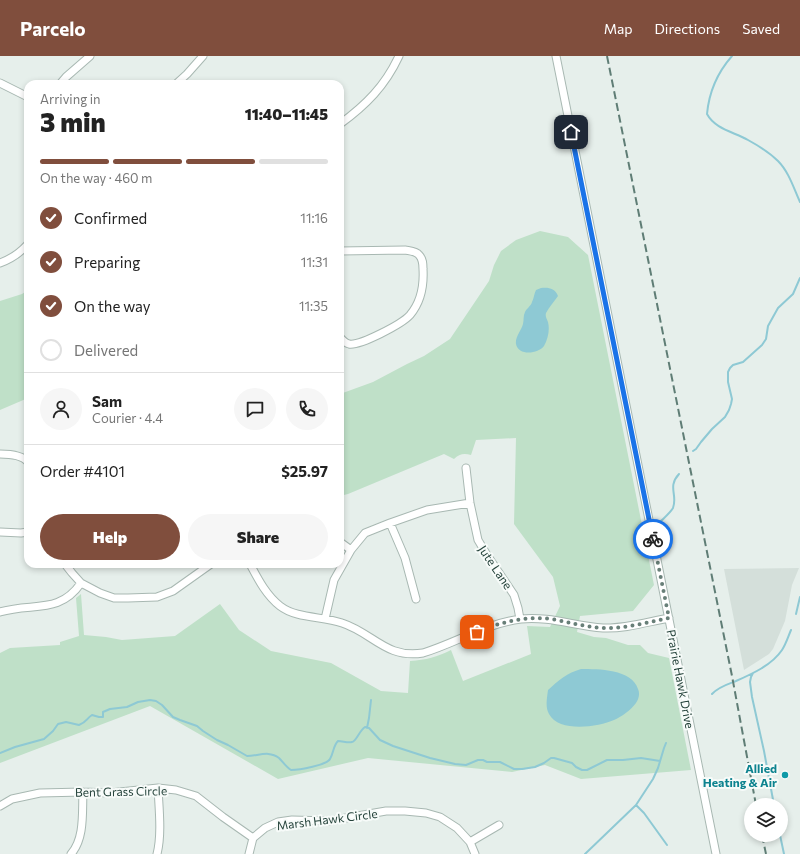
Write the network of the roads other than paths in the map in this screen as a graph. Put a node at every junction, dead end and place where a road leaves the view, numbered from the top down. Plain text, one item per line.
1 (90, 56) edge
2 (203, 56) edge
3 (399, 56) edge
4 (556, 56) edge
5 (63, 80) edge
6 (180, 80) edge
7 (0, 83) edge
8 (24, 95) edge
9 (344, 121) edge
10 (24, 248) edge
11 (344, 251) edge
12 (0, 263) edge
13 (344, 342) edge
14 (0, 454) edge
15 (24, 458) edge
16 (466, 468) dead end
17 (470, 503) junction
18 (390, 523) junction
19 (0, 532) edge
20 (24, 533) edge
21 (344, 545) edge
22 (351, 550) junction
23 (344, 562) edge
24 (68, 568) edge
25 (205, 568) edge
26 (252, 568) edge
27 (341, 568) edge
28 (81, 583) junction
29 (416, 599) dead end
30 (0, 612) edge
31 (669, 618) junction
32 (324, 619) junction
33 (520, 619) junction
34 (158, 788) junction
35 (82, 792) junction
36 (0, 806) edge
37 (499, 825) dead end
38 (253, 838) junction
39 (470, 842) junction
40 (71, 854) edge
41 (157, 854) edge
42 (248, 854) edge
43 (475, 854) edge
44 (716, 854) edge

1 - 5 street
2 - 6 street
3 - 9 street
4 - 31 street, Prairie Hawk Drive
7 - 8 street
10 - 12 street
11 - 13 street
14 - 15 street
16 - 17 street, Jute Lane
17 - 18 street
17 - 33 street, Jute Lane
18 - 22 street
18 - 29 street
19 - 20 street
21 - 22 street
22 - 23 street
24 - 28 street
25 - 28 street
26 - 32 street
27 - 32 street
28 - 30 street
31 - 33 street
31 - 44 street, Prairie Hawk Drive
32 - 33 street
34 - 35 street, Bent Grass Circle
34 - 38 street, Bent Grass Circle
34 - 41 street
35 - 36 street, Bent Grass Circle
35 - 40 street
37 - 39 street
38 - 39 street, Marsh Hawk Circle
38 - 42 street
39 - 43 street, Marsh Hawk Circle

